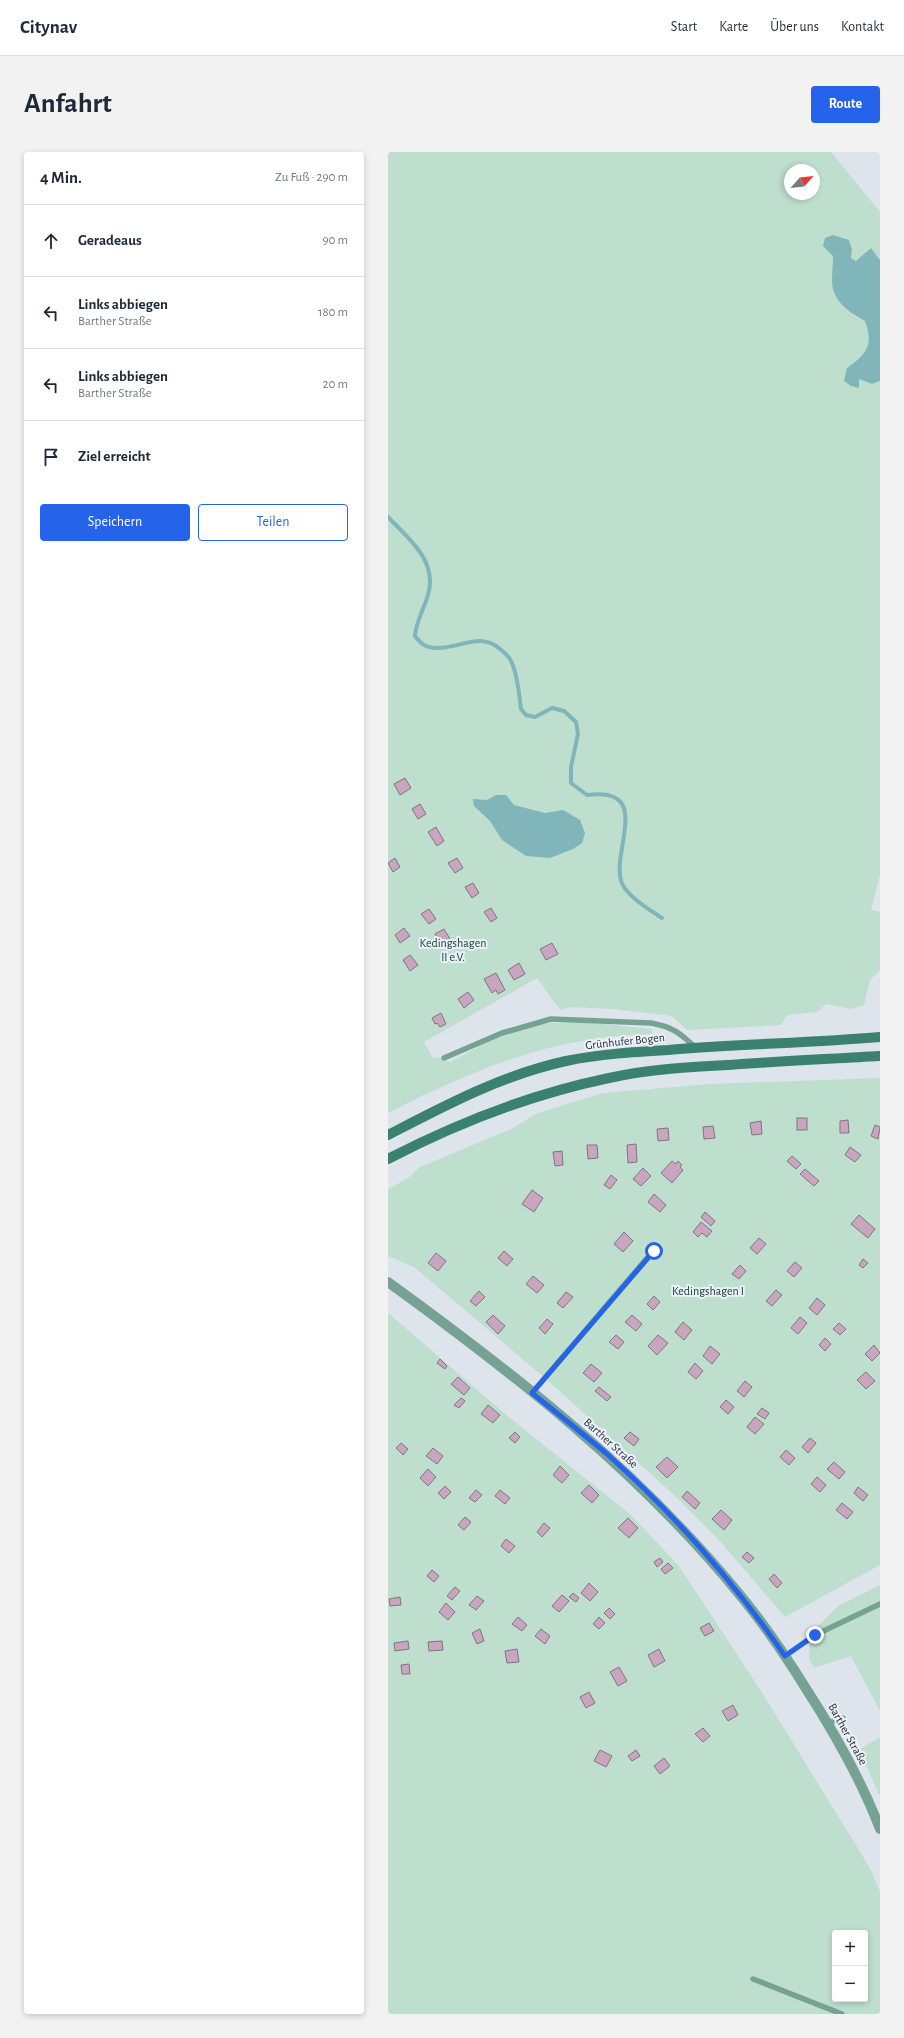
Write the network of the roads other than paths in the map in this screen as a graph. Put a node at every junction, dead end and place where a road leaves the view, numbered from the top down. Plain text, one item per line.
1 (880, 1037) edge
2 (696, 1048) junction
3 (880, 1056) edge
4 (444, 1058) dead end
5 (388, 1135) edge
6 (389, 1159) edge
7 (654, 1251) dead end
8 (388, 1282) edge
9 (532, 1393) junction
10 (880, 1604) edge
11 (785, 1656) junction
12 (843, 1718) dead end
13 (828, 1723) junction
14 (880, 1829) edge
15 (753, 1980) dead end
16 (842, 2014) edge

1 - 2 main road, Grünhufer Bogen
2 - 4 lane
2 - 5 main road, Grünhufer Bogen
3 - 6 main road
7 - 9 lane
8 - 9 street, Barther Straße
9 - 11 street, Barther Straße
10 - 11 lane
11 - 13 street, Barther Straße
12 - 13 lane
13 - 14 street, Barther Straße
15 - 16 lane

